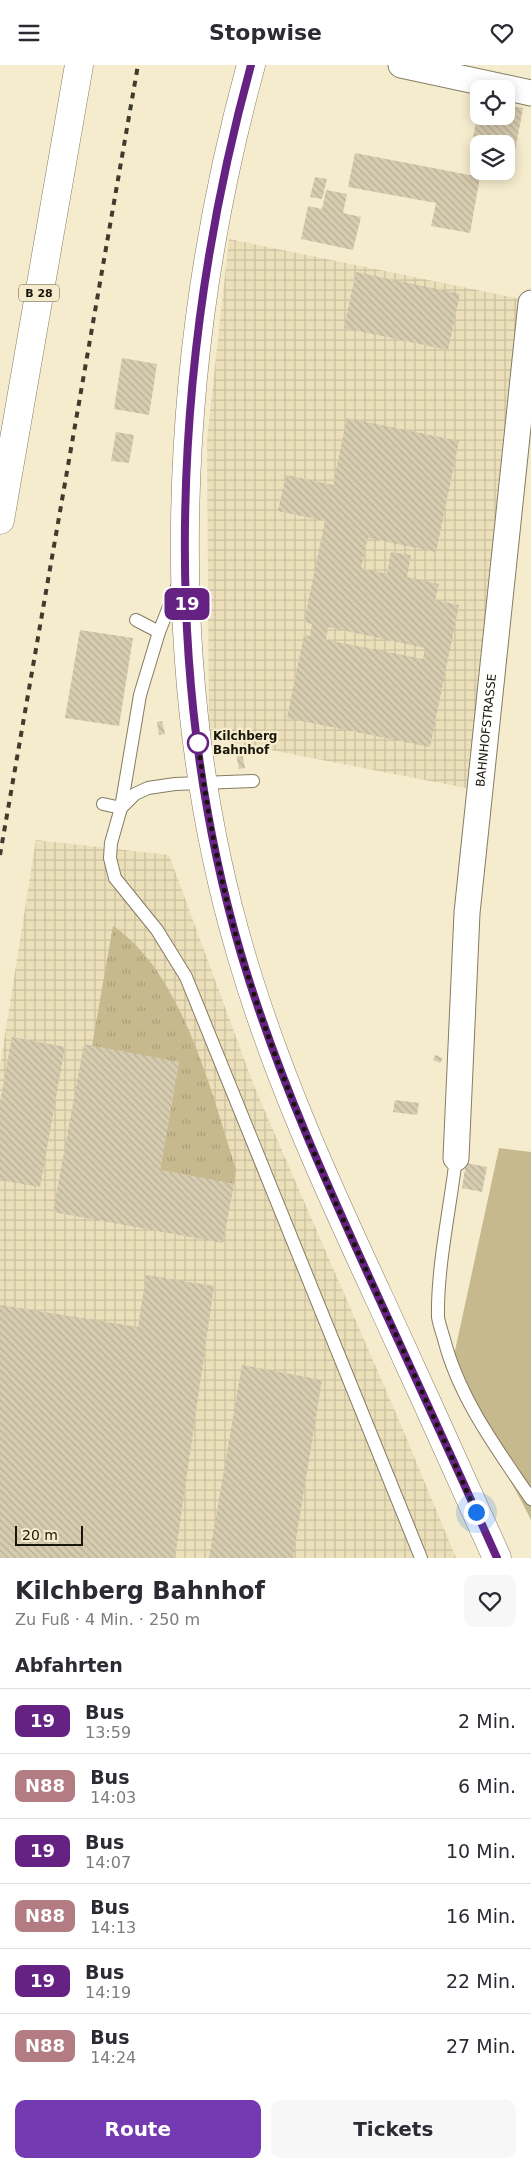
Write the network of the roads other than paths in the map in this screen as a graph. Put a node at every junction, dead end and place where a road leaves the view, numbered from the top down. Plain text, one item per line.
1 (79, 65) edge
2 (251, 65) edge
3 (401, 65) edge
4 (531, 93) edge
5 (531, 303) edge
6 (0, 521) edge
7 (186, 564) junction
8 (136, 620) dead end
9 (159, 632) junction
10 (253, 781) dead end
11 (204, 783) junction
12 (103, 805) dead end
13 (121, 808) junction
14 (456, 1158) joint
15 (531, 1499) edge
16 (421, 1558) edge
17 (498, 1558) edge

1 - 6 street, B 28
2 - 7 street
3 - 4 street
5 - 14 street, BAHNHOFSTRASSE
7 - 9 lane
7 - 11 street
8 - 9 lane
9 - 13 lane
10 - 11 lane
11 - 13 lane
11 - 17 street
12 - 13 lane
13 - 16 lane
14 - 15 lane

